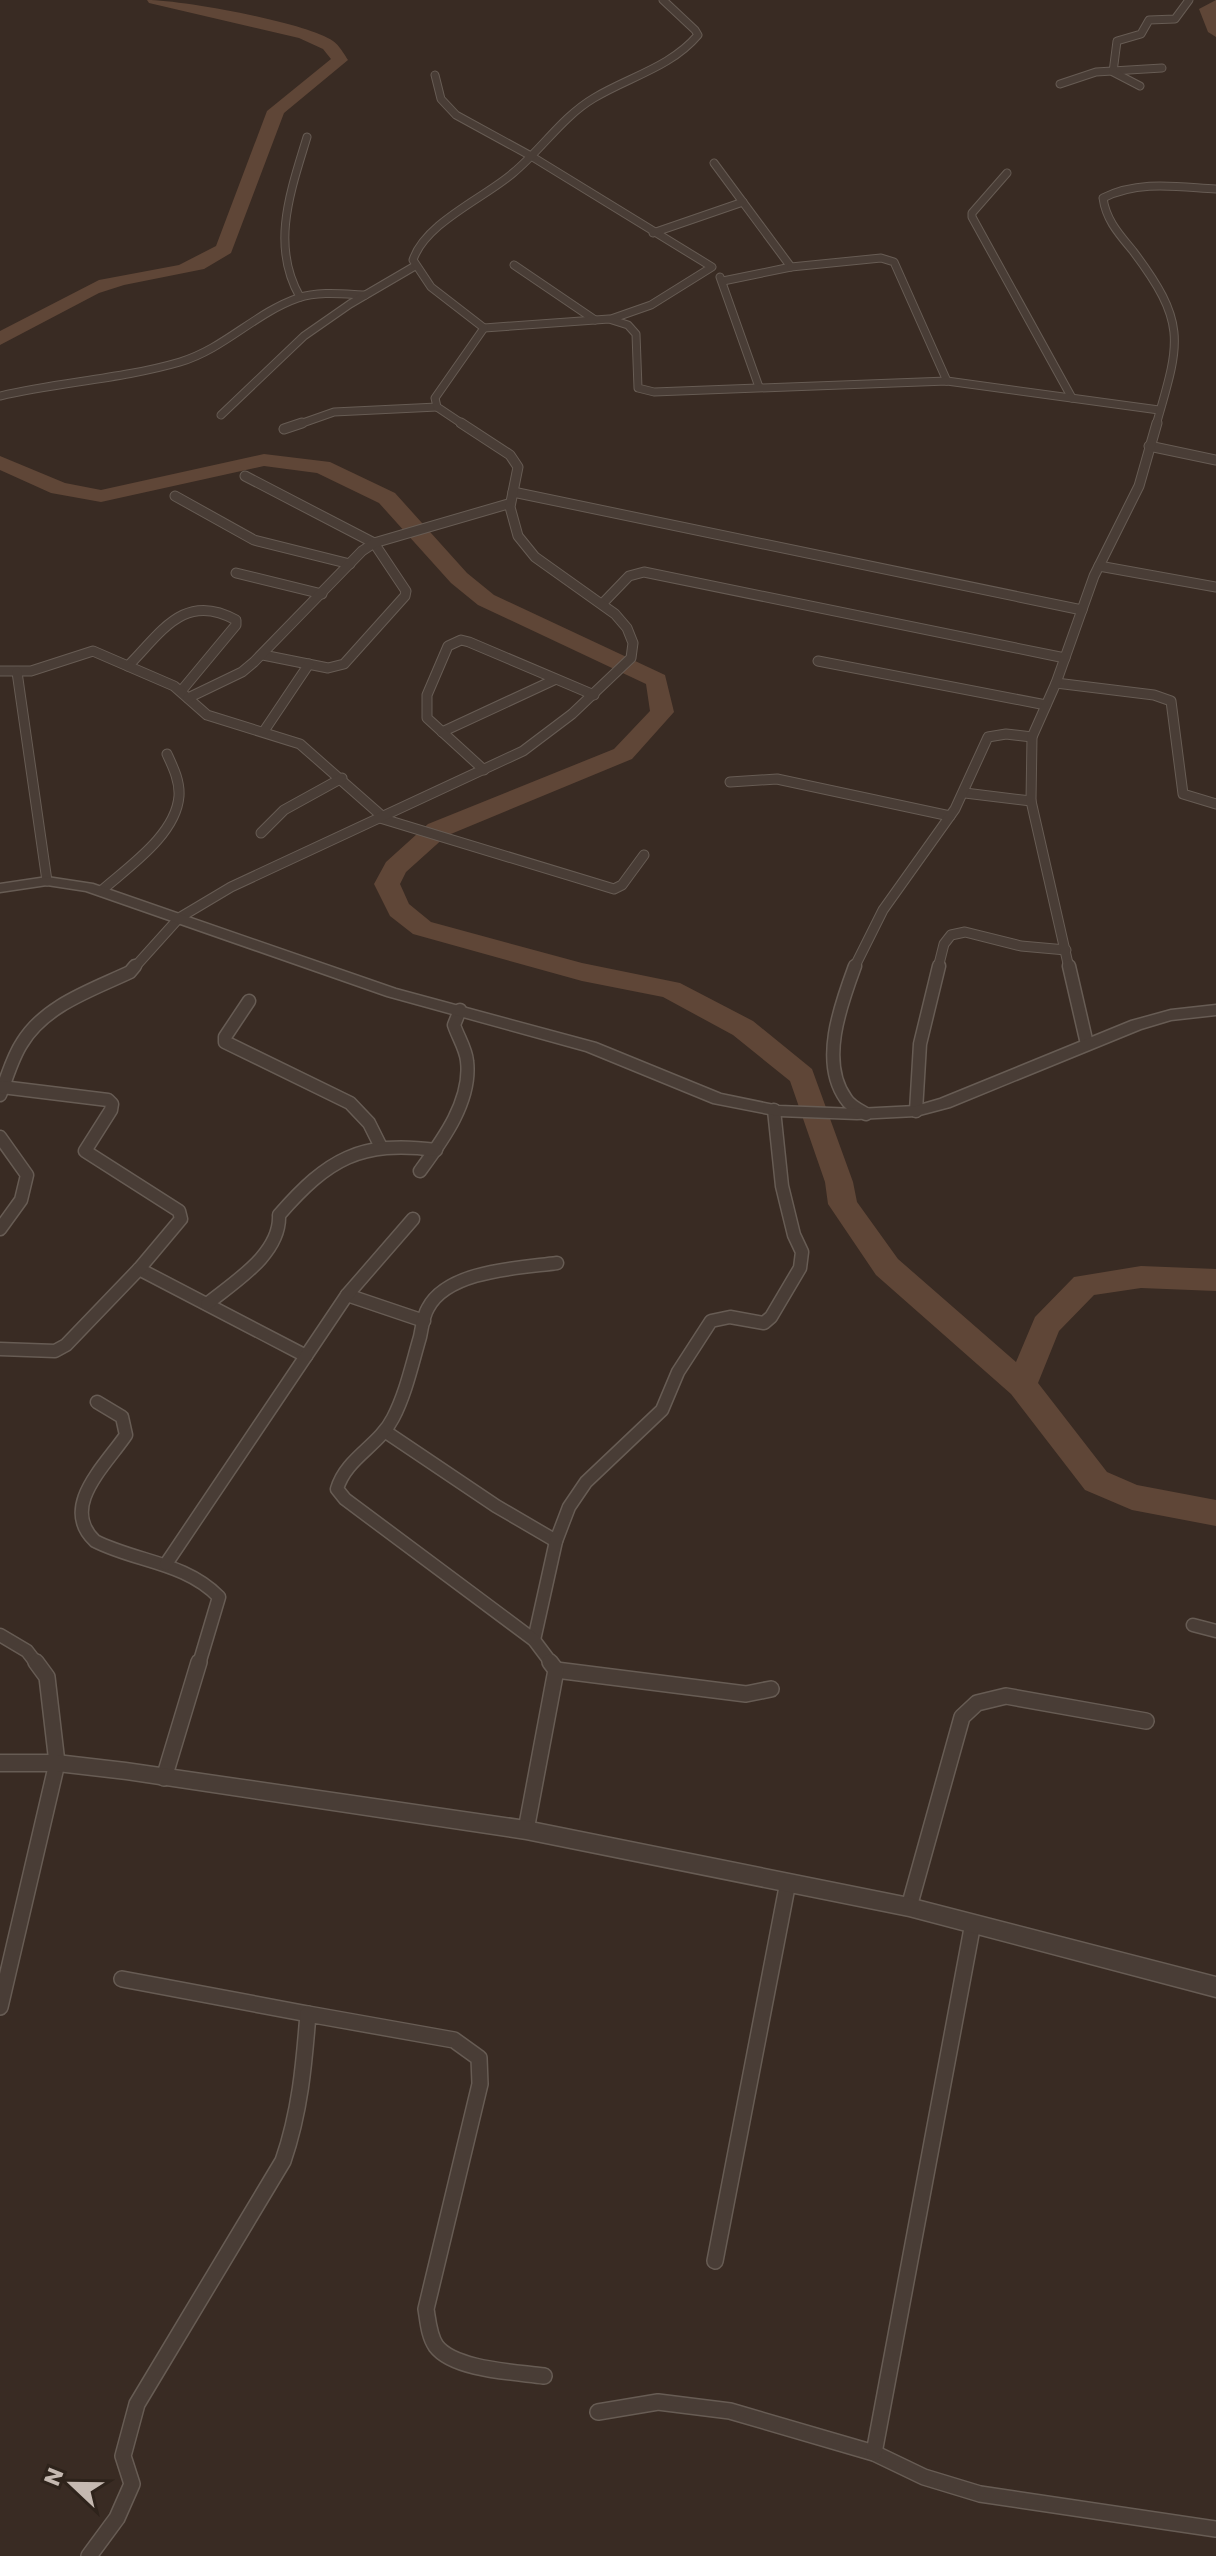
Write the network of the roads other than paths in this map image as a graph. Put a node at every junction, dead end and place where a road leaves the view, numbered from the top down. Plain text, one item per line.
1 (663, 0) edge
2 (1189, 0) edge
3 (1162, 68) dead end
4 (1113, 72) junction
5 (435, 75) dead end
6 (1060, 84) dead end
7 (1140, 86) dead end
8 (307, 137) dead end
9 (531, 156) junction
10 (714, 163) dead end
11 (1007, 173) dead end
12 (1216, 189) edge
13 (743, 202) junction
14 (653, 233) junction
15 (514, 265) dead end
16 (415, 266) junction
17 (712, 267) junction
18 (791, 267) junction
19 (723, 281) junction
20 (365, 295) junction
21 (300, 297) junction
22 (609, 319) junction
23 (595, 320) junction
24 (484, 328) junction
25 (947, 381) junction
26 (759, 387) junction
27 (0, 396) edge
28 (1072, 398) junction
29 (437, 407) junction
30 (1159, 410) junction
31 (221, 415) dead end
32 (284, 429) dead end
33 (1149, 446) junction
34 (1216, 460) edge
35 (245, 476) dead end
36 (513, 492) junction
37 (175, 496) dead end
38 (508, 504) junction
39 (374, 543) junction
40 (350, 564) junction
41 (1099, 566) junction
42 (236, 573) dead end
43 (1216, 587) edge
44 (322, 594) junction
45 (602, 604) junction
46 (1082, 610) junction
47 (263, 655) junction
48 (1065, 658) junction
49 (818, 661) dead end
50 (309, 664) junction
51 (128, 666) junction
52 (0, 671) edge
53 (17, 672) junction
54 (554, 680) junction
55 (1056, 683) junction
56 (185, 694) junction
57 (594, 695) junction
58 (1046, 705) junction
59 (264, 731) junction
60 (442, 732) junction
61 (1032, 737) junction
62 (167, 754) dead end
63 (484, 770) junction
64 (342, 778) junction
65 (730, 782) dead end
66 (965, 793) junction
67 (1031, 801) junction
68 (1216, 804) edge
69 (950, 816) junction
70 (382, 818) junction
71 (261, 833) dead end
72 (644, 855) dead end
73 (47, 881) junction
74 (0, 888) edge
75 (101, 891) junction
76 (179, 918) junction
77 (1066, 950) junction
78 (249, 1001) dead end
79 (460, 1010) junction
80 (1216, 1010) edge
81 (1087, 1044) junction
82 (1, 1091) edge
83 (776, 1111) junction
84 (916, 1111) junction
85 (861, 1114) junction
86 (0, 1137) edge
87 (380, 1145) junction
88 (436, 1150) junction
89 (420, 1171) dead end
90 (413, 1219) dead end
91 (0, 1229) edge
92 (557, 1263) dead end
93 (139, 1269) junction
94 (347, 1295) junction
95 (207, 1304) junction
96 (424, 1321) junction
97 (0, 1349) edge
98 (306, 1356) junction
99 (97, 1402) dead end
100 (386, 1432) junction
101 (556, 1541) junction
102 (166, 1564) junction
103 (1193, 1625) dead end
104 (1216, 1631) edge
105 (0, 1635) edge
106 (534, 1640) junction
107 (556, 1670) junction
108 (771, 1689) dead end
109 (1146, 1721) dead end
110 (0, 1763) edge
111 (57, 1763) junction
112 (164, 1778) junction
113 (526, 1830) junction
114 (788, 1882) junction
115 (909, 1907) junction
116 (973, 1923) junction
117 (122, 1979) dead end
118 (1216, 1987) edge
119 (0, 2007) edge
120 (308, 2014) junction
121 (715, 2261) dead end
122 (544, 2376) dead end
123 (598, 2412) dead end
124 (874, 2453) junction
125 (1216, 2529) edge
126 (89, 2556) edge

1 - 9 street
2 - 4 street
3 - 4 street
4 - 6 street
4 - 7 street
5 - 9 street
8 - 21 street
9 - 14 street
9 - 16 street
10 - 13 street
11 - 28 street
12 - 30 street
13 - 14 street
13 - 18 street
14 - 17 street
15 - 23 street
16 - 20 street
16 - 24 street
17 - 19 street
17 - 22 street
18 - 19 street
18 - 25 street
19 - 26 street
20 - 21 street
20 - 31 street
21 - 27 street
22 - 23 street
22 - 26 street
23 - 24 street
24 - 29 street
25 - 26 street
25 - 28 street
28 - 30 street
29 - 32 street
29 - 36 street
30 - 33 street
33 - 34 street
33 - 41 street
35 - 39 street
36 - 38 street
36 - 46 street
37 - 40 street
38 - 39 street
38 - 45 street
39 - 40 street
39 - 50 street
40 - 44 street
41 - 43 street
41 - 46 street
42 - 44 street
44 - 47 street
45 - 48 street
45 - 57 street
46 - 48 street
47 - 50 street
47 - 56 street
48 - 55 street
49 - 58 street
50 - 59 street
51 - 53 street
51 - 56 street
51 - 56 street
52 - 53 street
53 - 73 street
54 - 57 street
54 - 60 street
54 - 60 street
55 - 58 street
55 - 68 street
56 - 59 street
57 - 63 street
58 - 61 street
59 - 64 street
60 - 63 street
61 - 66 street
61 - 67 street
62 - 75 street
63 - 70 street
64 - 70 street
64 - 71 street
65 - 69 street
66 - 67 street
66 - 69 street
67 - 77 street
69 - 85 street
70 - 72 street
70 - 76 street
73 - 74 street
73 - 75 street
75 - 76 street
76 - 79 street
76 - 82 street
77 - 81 street
77 - 84 street
78 - 87 street
79 - 83 street
79 - 88 street
80 - 81 street
81 - 84 street
82 - 93 street
83 - 85 street
83 - 101 street
84 - 85 street
86 - 91 street
87 - 88 street
87 - 95 street
88 - 89 street
90 - 94 street
92 - 96 street
93 - 95 street
93 - 97 street
94 - 96 street
94 - 98 street
95 - 98 street
96 - 100 street
98 - 102 street
99 - 102 street
100 - 101 street
100 - 106 street
101 - 106 street
102 - 112 street
103 - 104 street
105 - 111 street
106 - 107 street
107 - 108 street
107 - 113 street
109 - 115 street
110 - 111 street
111 - 112 street
111 - 119 street
112 - 113 street
113 - 114 street
114 - 115 street
114 - 121 street
115 - 116 street
116 - 118 street
116 - 124 street
117 - 120 street
120 - 122 street
120 - 126 street
123 - 124 street
124 - 125 street

